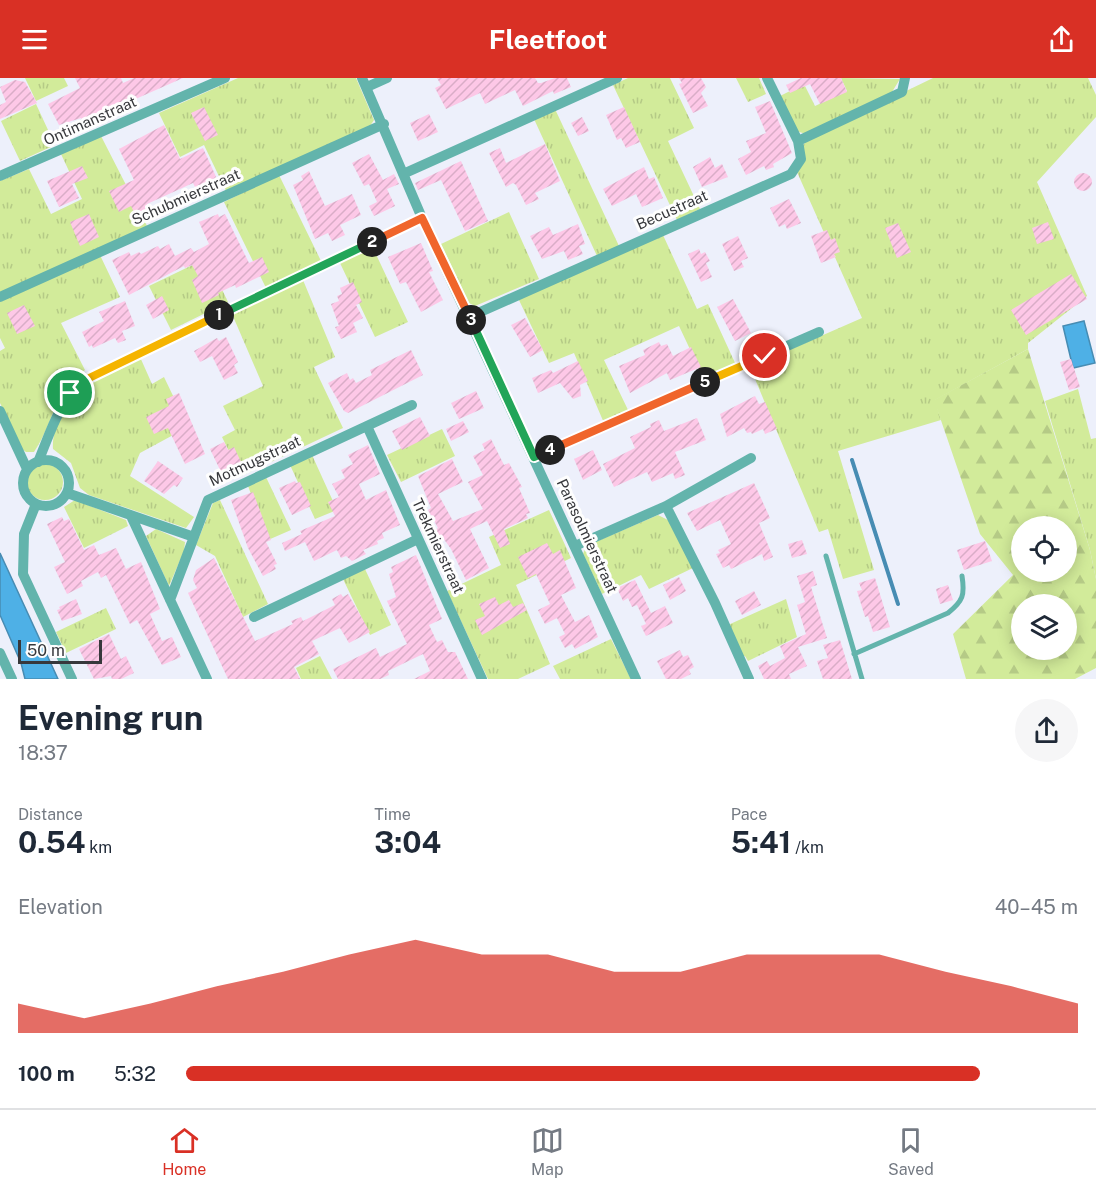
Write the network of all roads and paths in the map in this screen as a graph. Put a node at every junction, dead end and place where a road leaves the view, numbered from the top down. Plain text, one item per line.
1 (225, 78) edge
2 (387, 78) edge
3 (617, 78) edge
4 (767, 78) edge
5 (905, 78) edge
6 (365, 83) edge
7 (384, 124) junction
8 (798, 141) junction
9 (403, 174) junction
10 (0, 176) edge
11 (422, 218) junction
12 (0, 297) edge
13 (469, 317) junction
14 (819, 332) dead end
15 (412, 405) dead end
16 (0, 411) edge
17 (367, 426) junction
18 (534, 457) junction
19 (751, 458) dead end
20 (38, 462) junction
21 (27, 469) junction
22 (67, 493) junction
23 (36, 504) junction
24 (666, 506) junction
25 (132, 516) junction
26 (194, 537) junction
27 (418, 539) junction
28 (575, 546) junction
29 (826, 556) dead end
30 (962, 576) dead end
31 (170, 600) junction
32 (254, 617) dead end
33 (0, 653) edge
34 (854, 654) junction
35 (12, 679) edge
36 (72, 679) edge
37 (207, 679) edge
38 (482, 679) edge
39 (636, 679) edge
40 (749, 679) edge
41 (862, 679) edge

1 - 10 street, Ontimanstraat
2 - 6 street
3 - 9 street
4 - 8 street
5 - 8 street
6 - 7 street, Parasolmierstraat
7 - 9 street, Parasolmierstraat
7 - 12 street, Schubmierstraat
8 - 13 street, Becustraat
9 - 11 street, Parasolmierstraat
11 - 13 street, Parasolmierstraat
11 - 20 street
13 - 18 street, Parasolmierstraat
14 - 18 street
15 - 17 street, Motmugstraat
16 - 21 street
17 - 26 street, Motmugstraat
17 - 27 street, Trekmierstraat
18 - 28 street, Parasolmierstraat
19 - 24 street
20 - 21 street
20 - 22 street
21 - 23 street
22 - 23 street
22 - 25 street
23 - 36 street
24 - 28 street
24 - 40 street
25 - 26 street
25 - 31 street
26 - 31 street, Motmugstraat
27 - 32 street
27 - 38 street, Trekmierstraat
28 - 39 street, Parasolmierstraat
29 - 34 lane
30 - 34 lane
31 - 37 street
33 - 35 street
34 - 41 lane

